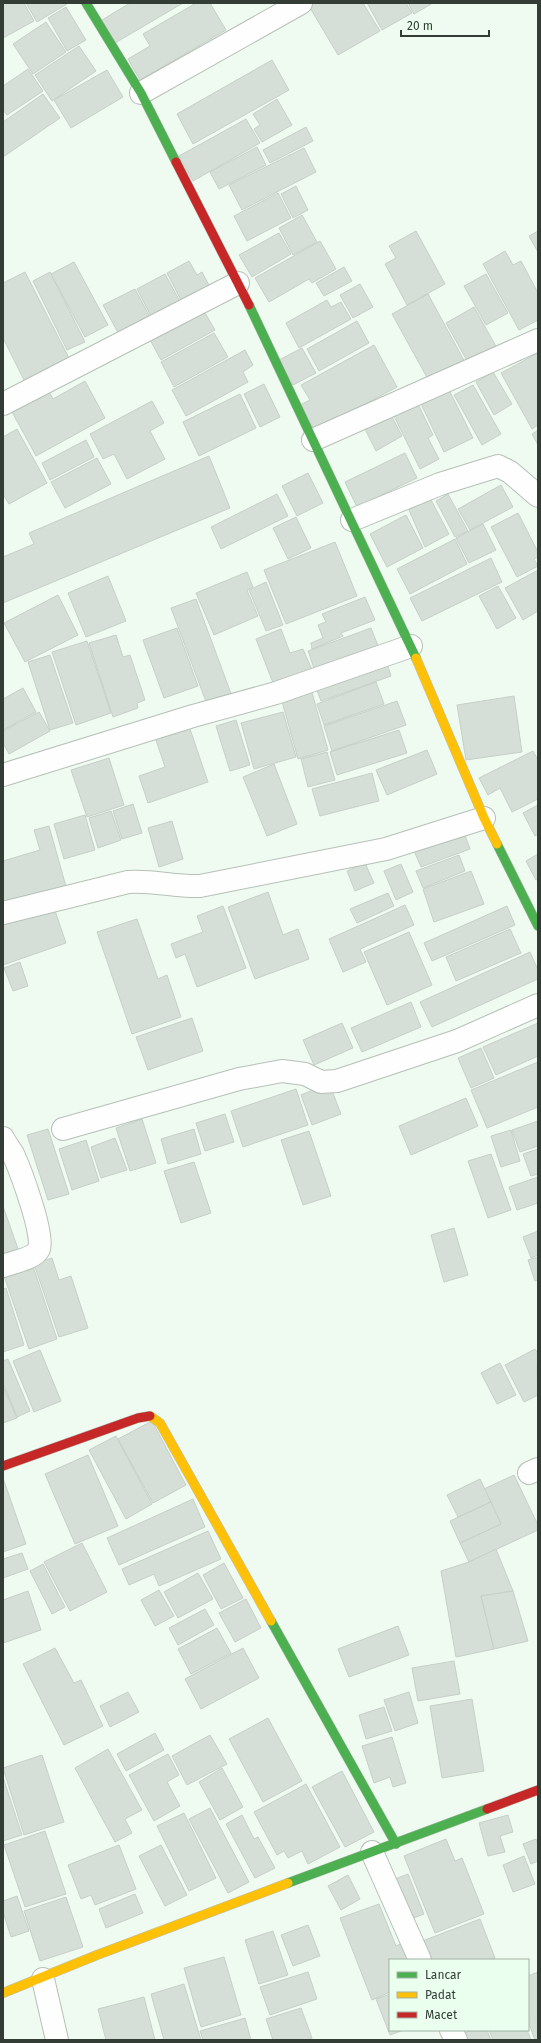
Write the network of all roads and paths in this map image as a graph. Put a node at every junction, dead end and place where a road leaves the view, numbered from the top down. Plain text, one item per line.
1 (86, 3) edge
2 (301, 3) edge
3 (275, 10) edge
4 (141, 93) junction
5 (238, 283) junction
6 (538, 340) edge
7 (3, 404) edge
8 (313, 440) junction
9 (538, 496) edge
10 (352, 520) junction
11 (412, 646) junction
12 (3, 774) edge
13 (484, 818) junction
14 (3, 913) edge
15 (538, 926) edge
16 (538, 1005) edge
17 (63, 1129) dead end
18 (3, 1138) edge
19 (3, 1266) edge
20 (3, 1466) edge
21 (538, 1790) edge
22 (396, 1844) junction
23 (372, 1852) junction
24 (420, 1959) edge
25 (43, 1978) junction
26 (3, 1993) edge
27 (57, 2040) edge

1 - 4 street
2 - 3 street
3 - 4 street
4 - 5 street
5 - 7 street
5 - 8 street
6 - 8 street
8 - 10 street
9 - 10 street
10 - 11 street
11 - 12 street
11 - 13 street
13 - 14 street
13 - 15 street
16 - 17 street
18 - 19 street
20 - 22 street
21 - 22 street
22 - 23 street
23 - 24 street
23 - 25 street
25 - 26 street
25 - 27 street

